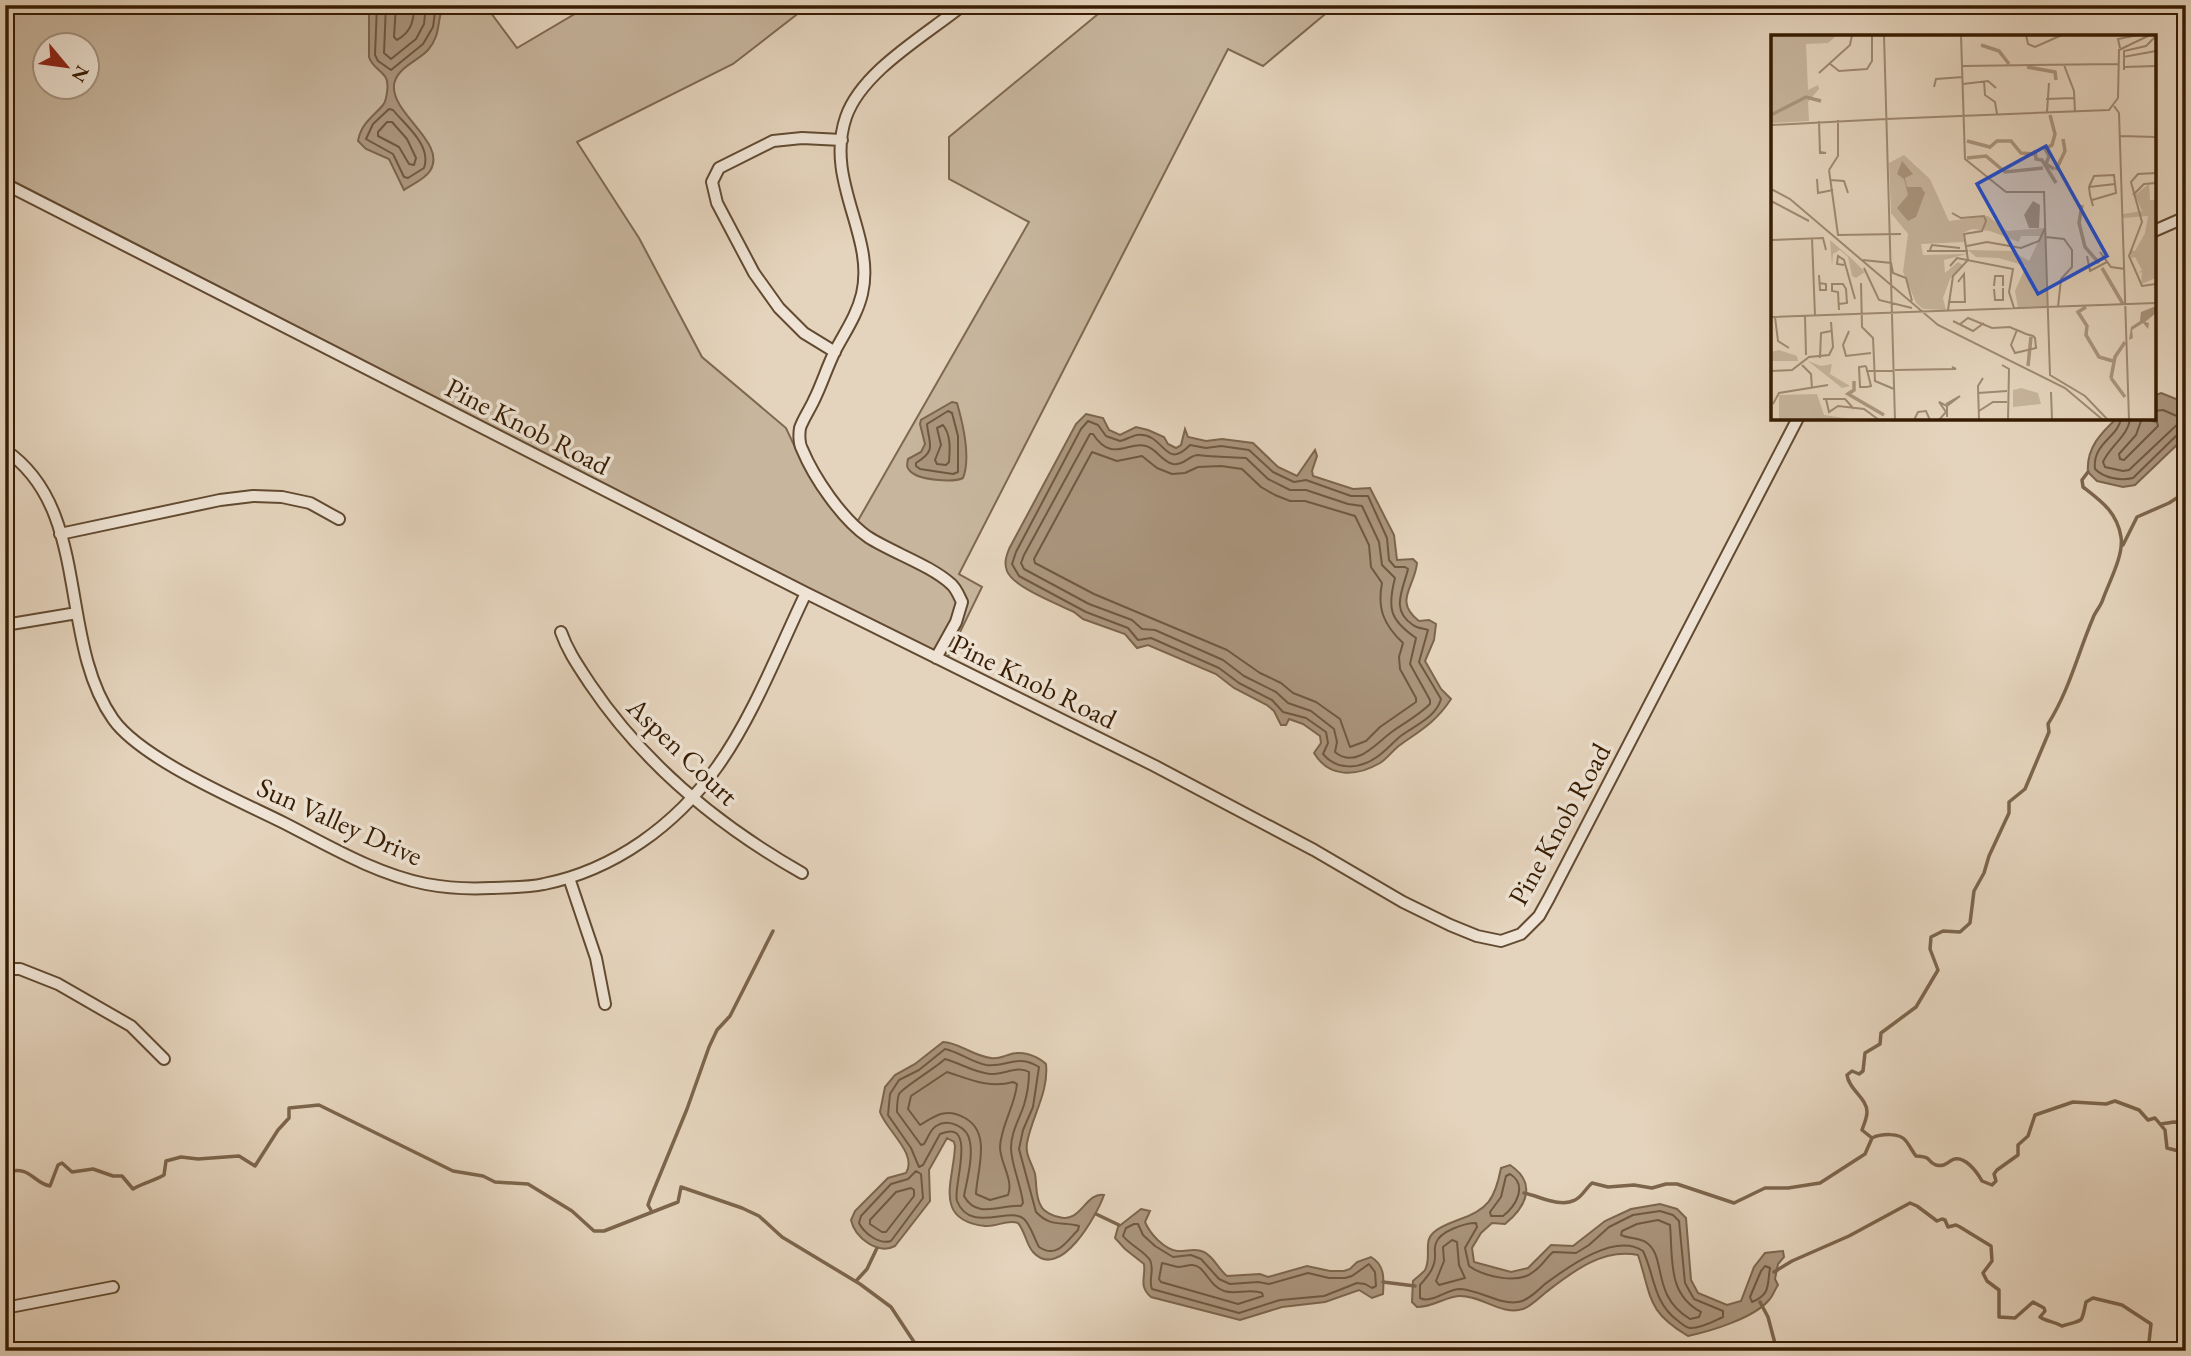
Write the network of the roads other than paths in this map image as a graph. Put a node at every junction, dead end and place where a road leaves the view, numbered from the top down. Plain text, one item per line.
1 (964, 5) edge
2 (842, 140) junction
3 (5, 184) edge
4 (2186, 217) edge
5 (2156, 230) edge
6 (835, 352) junction
7 (1797, 420) edge
8 (5, 450) edge
9 (339, 519) dead end
10 (60, 534) junction
11 (806, 593) junction
12 (77, 613) junction
13 (5, 625) edge
14 (561, 632) dead end
15 (936, 658) junction
16 (692, 798) junction
17 (802, 873) dead end
18 (569, 878) junction
19 (5, 969) edge
20 (605, 1004) dead end
21 (164, 1059) dead end
22 (113, 1287) dead end
23 (5, 1308) edge

1 - 2 street
2 - 6 street
2 - 6 street
3 - 11 street, Pine Knob Road
4 - 5 street
6 - 15 street
7 - 15 street, Pine Knob Road
8 - 10 street, Sun Valley Drive
9 - 10 street
10 - 12 street, Sun Valley Drive
11 - 15 street, Pine Knob Road
11 - 16 street, Sun Valley Drive
12 - 13 street
12 - 18 street, Sun Valley Drive
14 - 16 street, Aspen Court
16 - 17 street, Aspen Court
16 - 18 street, Sun Valley Drive
18 - 20 street
19 - 21 street
22 - 23 street

